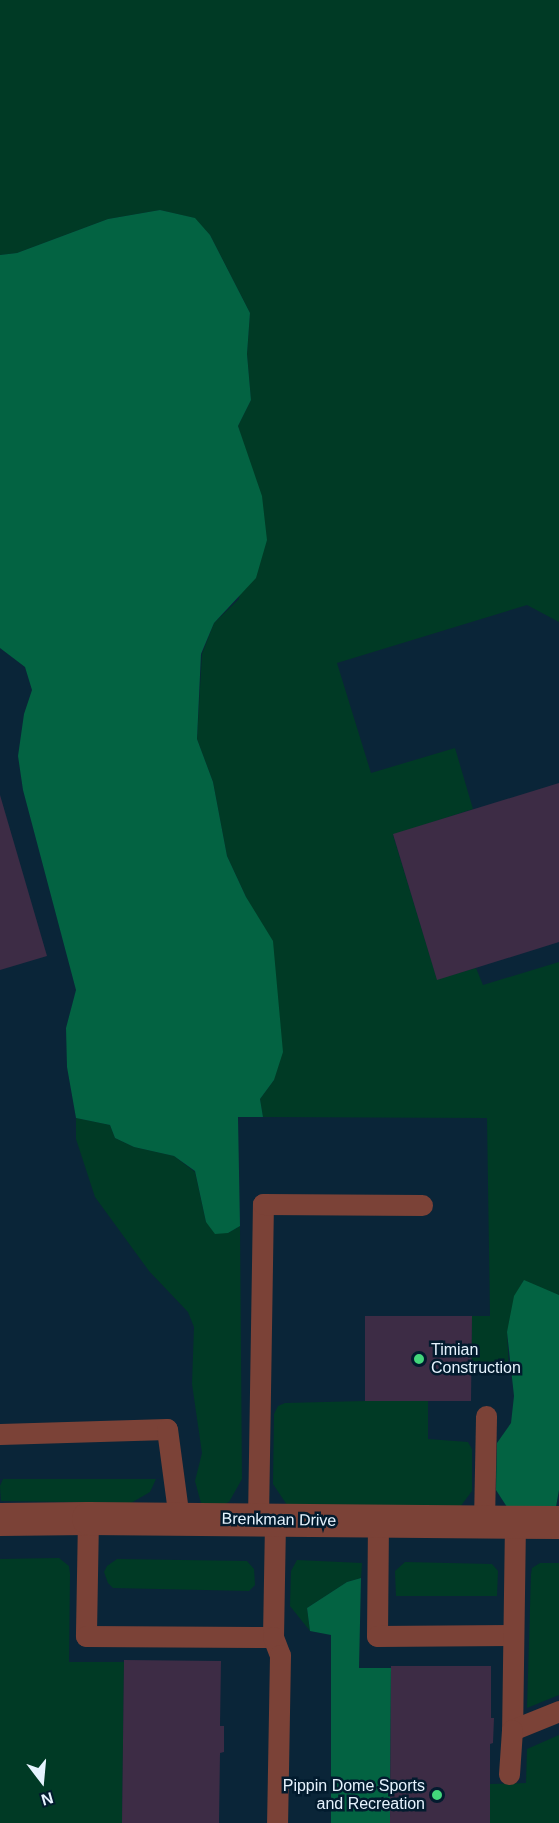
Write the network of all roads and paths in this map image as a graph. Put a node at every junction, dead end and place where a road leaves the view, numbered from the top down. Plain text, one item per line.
1 (422, 1205) dead end
2 (486, 1416) dead end
3 (0, 1434) edge
4 (88, 1518) junction
5 (0, 1519) edge
6 (179, 1519) junction
7 (266, 1520) junction
8 (378, 1521) junction
9 (499, 1522) junction
10 (559, 1522) edge
11 (513, 1635) junction
12 (273, 1637) junction
13 (559, 1711) edge
14 (512, 1731) junction
15 (509, 1774) dead end
16 (277, 1823) edge

1 - 7 lane
2 - 9 lane
3 - 6 lane
4 - 5 street, Brenkman Drive
4 - 6 street, Brenkman Drive
4 - 12 lane
6 - 7 street, Brenkman Drive
7 - 8 street, Brenkman Drive
7 - 12 lane
8 - 9 street, Brenkman Drive
8 - 11 lane
9 - 10 street, Brenkman Drive
9 - 11 lane
11 - 14 lane
12 - 16 lane
13 - 14 lane
14 - 15 lane

